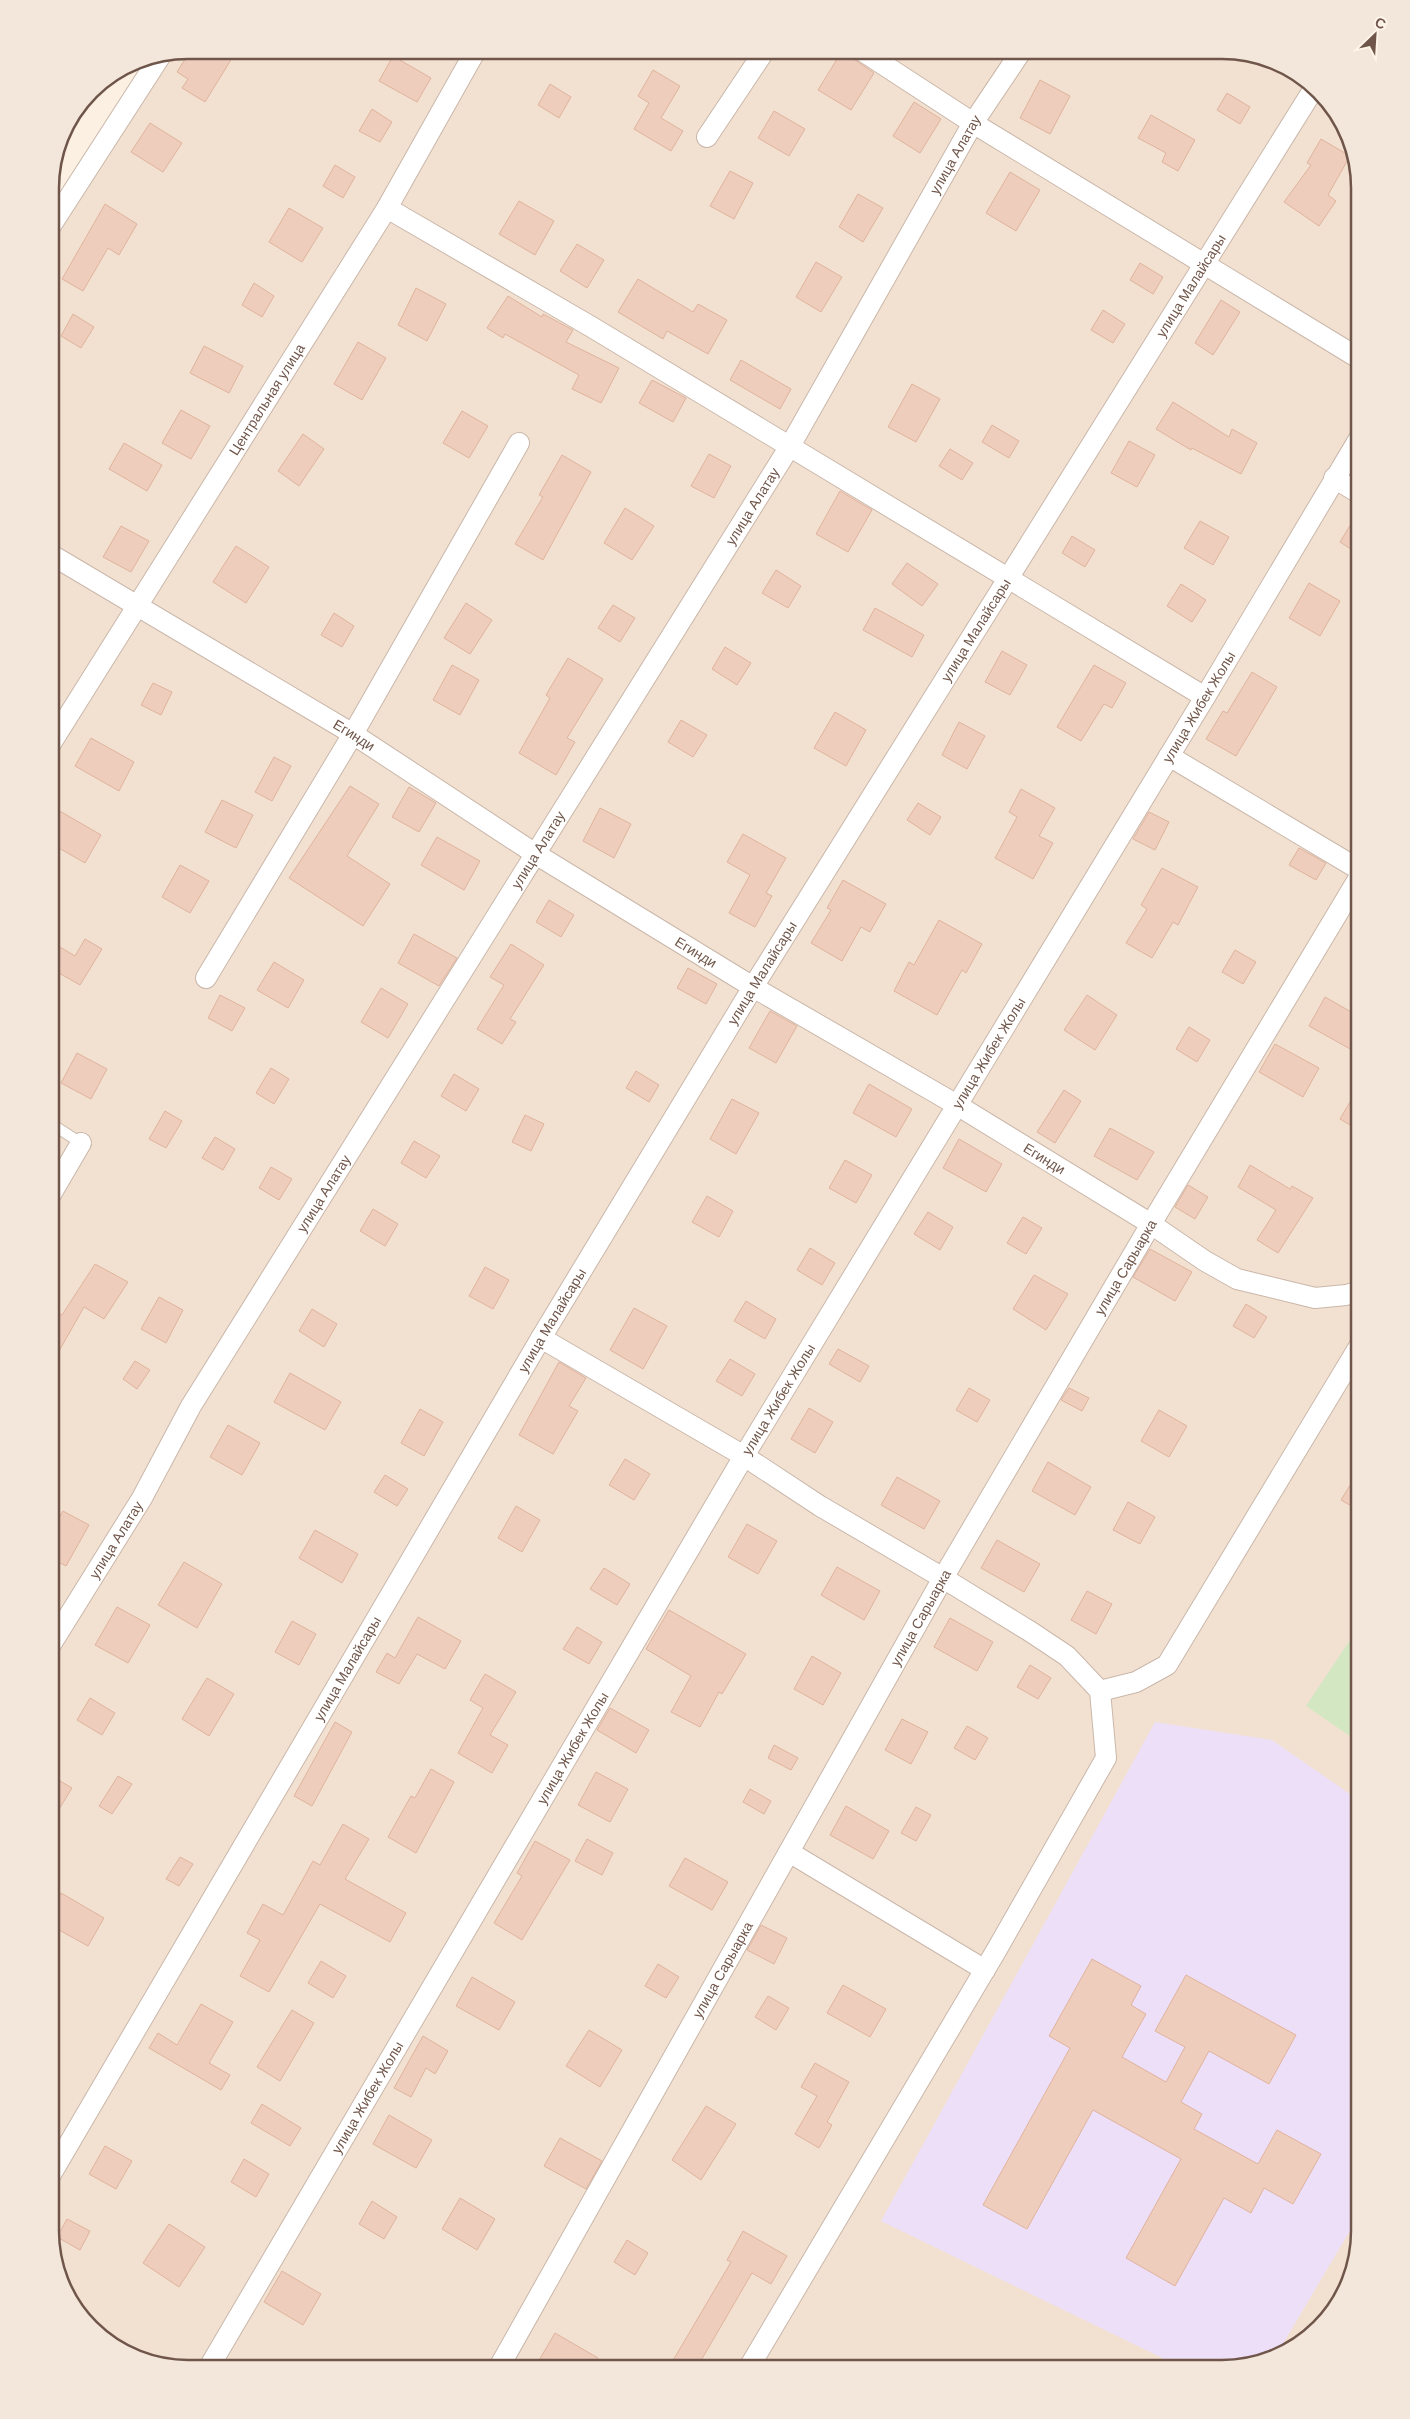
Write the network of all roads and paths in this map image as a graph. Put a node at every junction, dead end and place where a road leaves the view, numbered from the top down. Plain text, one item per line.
1 (471, 59) edge
2 (758, 59) edge
3 (875, 59) edge
4 (1016, 59) edge
5 (157, 63) edge
6 (1310, 94) edge
7 (973, 123) junction
8 (707, 137) dead end
9 (387, 208) junction
10 (59, 213) edge
11 (1204, 264) junction
12 (1351, 354) edge
13 (519, 443) dead end
14 (790, 446) junction
15 (1351, 451) edge
16 (1334, 478) junction
17 (1351, 488) edge
18 (59, 559) edge
19 (1008, 578) junction
20 (137, 606) junction
21 (1205, 697) junction
22 (59, 731) edge
23 (353, 734) junction
24 (1169, 756) junction
25 (534, 853) junction
26 (1351, 865) edge
27 (1351, 891) edge
28 (206, 978) dead end
29 (753, 987) junction
30 (957, 1105) junction
31 (59, 1129) edge
32 (81, 1143) joint
33 (59, 1181) edge
34 (1151, 1224) junction
35 (1351, 1294) edge
36 (541, 1338) junction
37 (1351, 1360) edge
38 (744, 1456) junction
39 (943, 1578) junction
40 (59, 1632) edge
41 (1100, 1690) junction
42 (789, 1852) junction
43 (985, 1970) junction
44 (59, 2161) edge
45 (213, 2360) edge
46 (503, 2360) edge
47 (753, 2360) edge

1 - 9 street, Центральная улица
2 - 8 street
3 - 7 street
4 - 7 street, улица Алатау
5 - 10 street
6 - 11 street, улица Малайсары
7 - 11 street
7 - 14 street, улица Алатау
9 - 14 street
9 - 20 street, Центральная улица
11 - 12 street
11 - 19 street, улица Малайсары
13 - 23 street
14 - 19 street
14 - 25 street, улица Алатау
15 - 16 street, улица Жибек Жолы
16 - 17 street
16 - 21 street, улица Жибек Жолы
18 - 20 street, Егинди
19 - 21 street
19 - 29 street, улица Малайсары
20 - 22 street, Центральная улица
20 - 23 street, Егинди
21 - 24 street, улица Жибек Жолы
23 - 25 street, Егинди
23 - 28 street
24 - 26 street
24 - 30 street, улица Жибек Жолы
25 - 29 street, Егинди
25 - 40 street, улица Алатау
27 - 34 street, улица Сарыарка
29 - 30 street, Егинди
29 - 36 street, улица Малайсары
30 - 34 street, Егинди
30 - 38 street, улица Жибек Жолы
31 - 32 lane
32 - 33 street
34 - 35 street, Егинди
34 - 39 street, улица Сарыарка
36 - 38 street
36 - 44 street, улица Малайсары
37 - 41 street
38 - 39 street
38 - 45 street, улица Жибек Жолы
39 - 41 street
39 - 42 street, улица Сарыарка
41 - 43 street
42 - 43 street
42 - 46 street, улица Сарыарка
43 - 47 street

